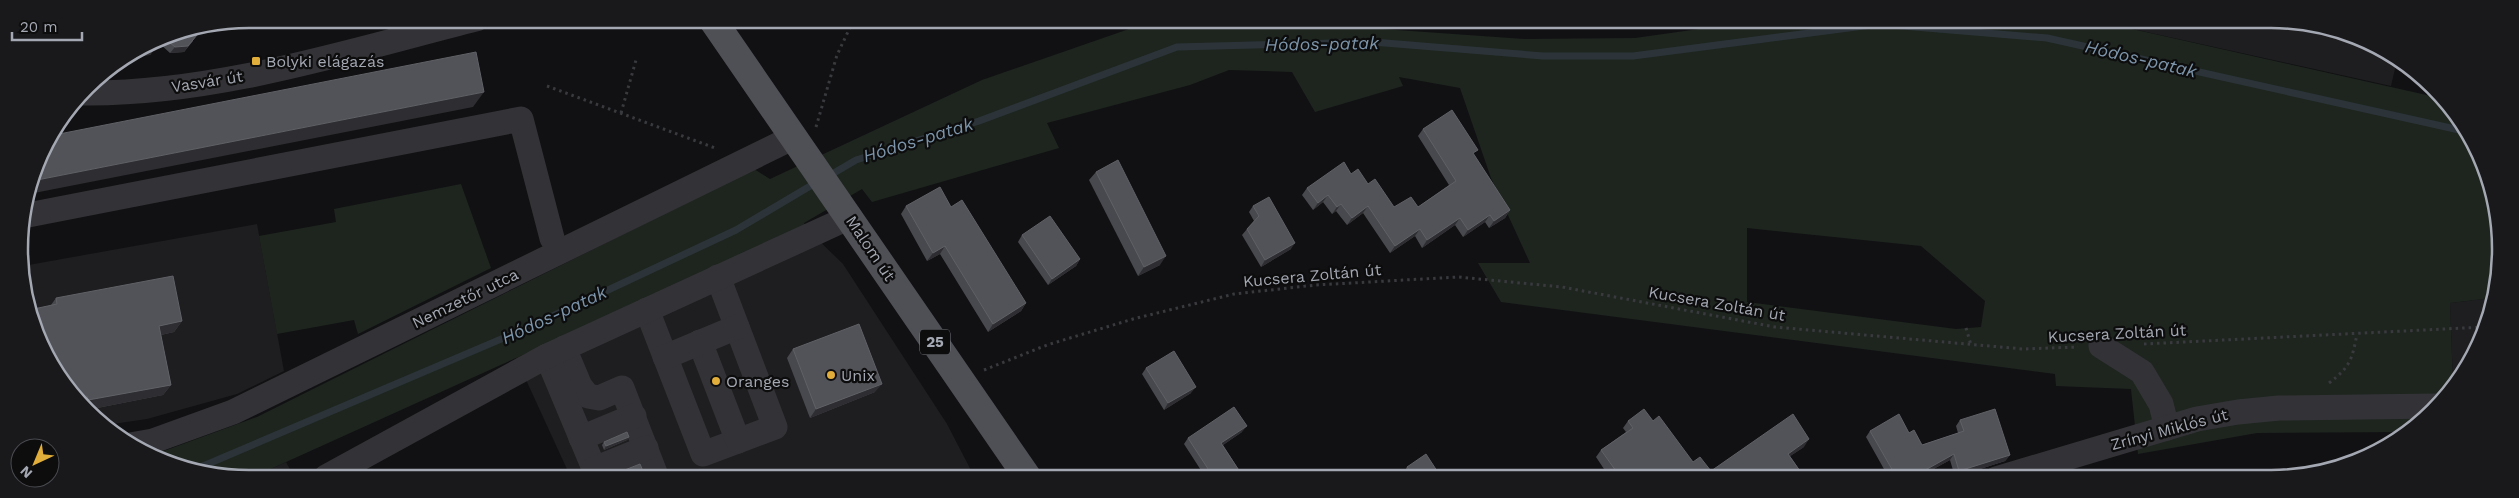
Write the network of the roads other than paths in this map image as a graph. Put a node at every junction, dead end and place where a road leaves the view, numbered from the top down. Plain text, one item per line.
1 (440, 28) edge
2 (721, 28) edge
3 (98, 86) edge
4 (804, 142) junction
5 (846, 212) junction
6 (30, 215) edge
7 (552, 238) dead end
8 (718, 277) junction
9 (647, 310) junction
10 (737, 327) junction
11 (700, 342) junction
12 (2101, 346) road end
13 (556, 352) junction
14 (665, 357) junction
15 (2427, 406) edge
16 (2167, 428) junction
17 (738, 441) junction
18 (142, 443) edge
19 (646, 447) edge
20 (594, 463) edge
21 (339, 470) edge
22 (1023, 470) edge
23 (2023, 470) edge

1 - 3 street, Vasvár út
2 - 4 main road, Malom út / 25
4 - 5 main road, Malom út / 25
4 - 18 street, Nemzetőr utca
5 - 8 street
5 - 22 main road, Malom út / 25
6 - 7 street
8 - 9 street
8 - 10 street
9 - 13 street
9 - 14 street
10 - 11 street
10 - 17 street
11 - 14 street
11 - 17 street
12 - 16 street
13 - 19 street
13 - 20 street
13 - 21 street
14 - 17 street
15 - 16 street, Zrínyi Miklós út
16 - 23 street, Zrínyi Miklós út
19 - 20 street
19 - 20 street

